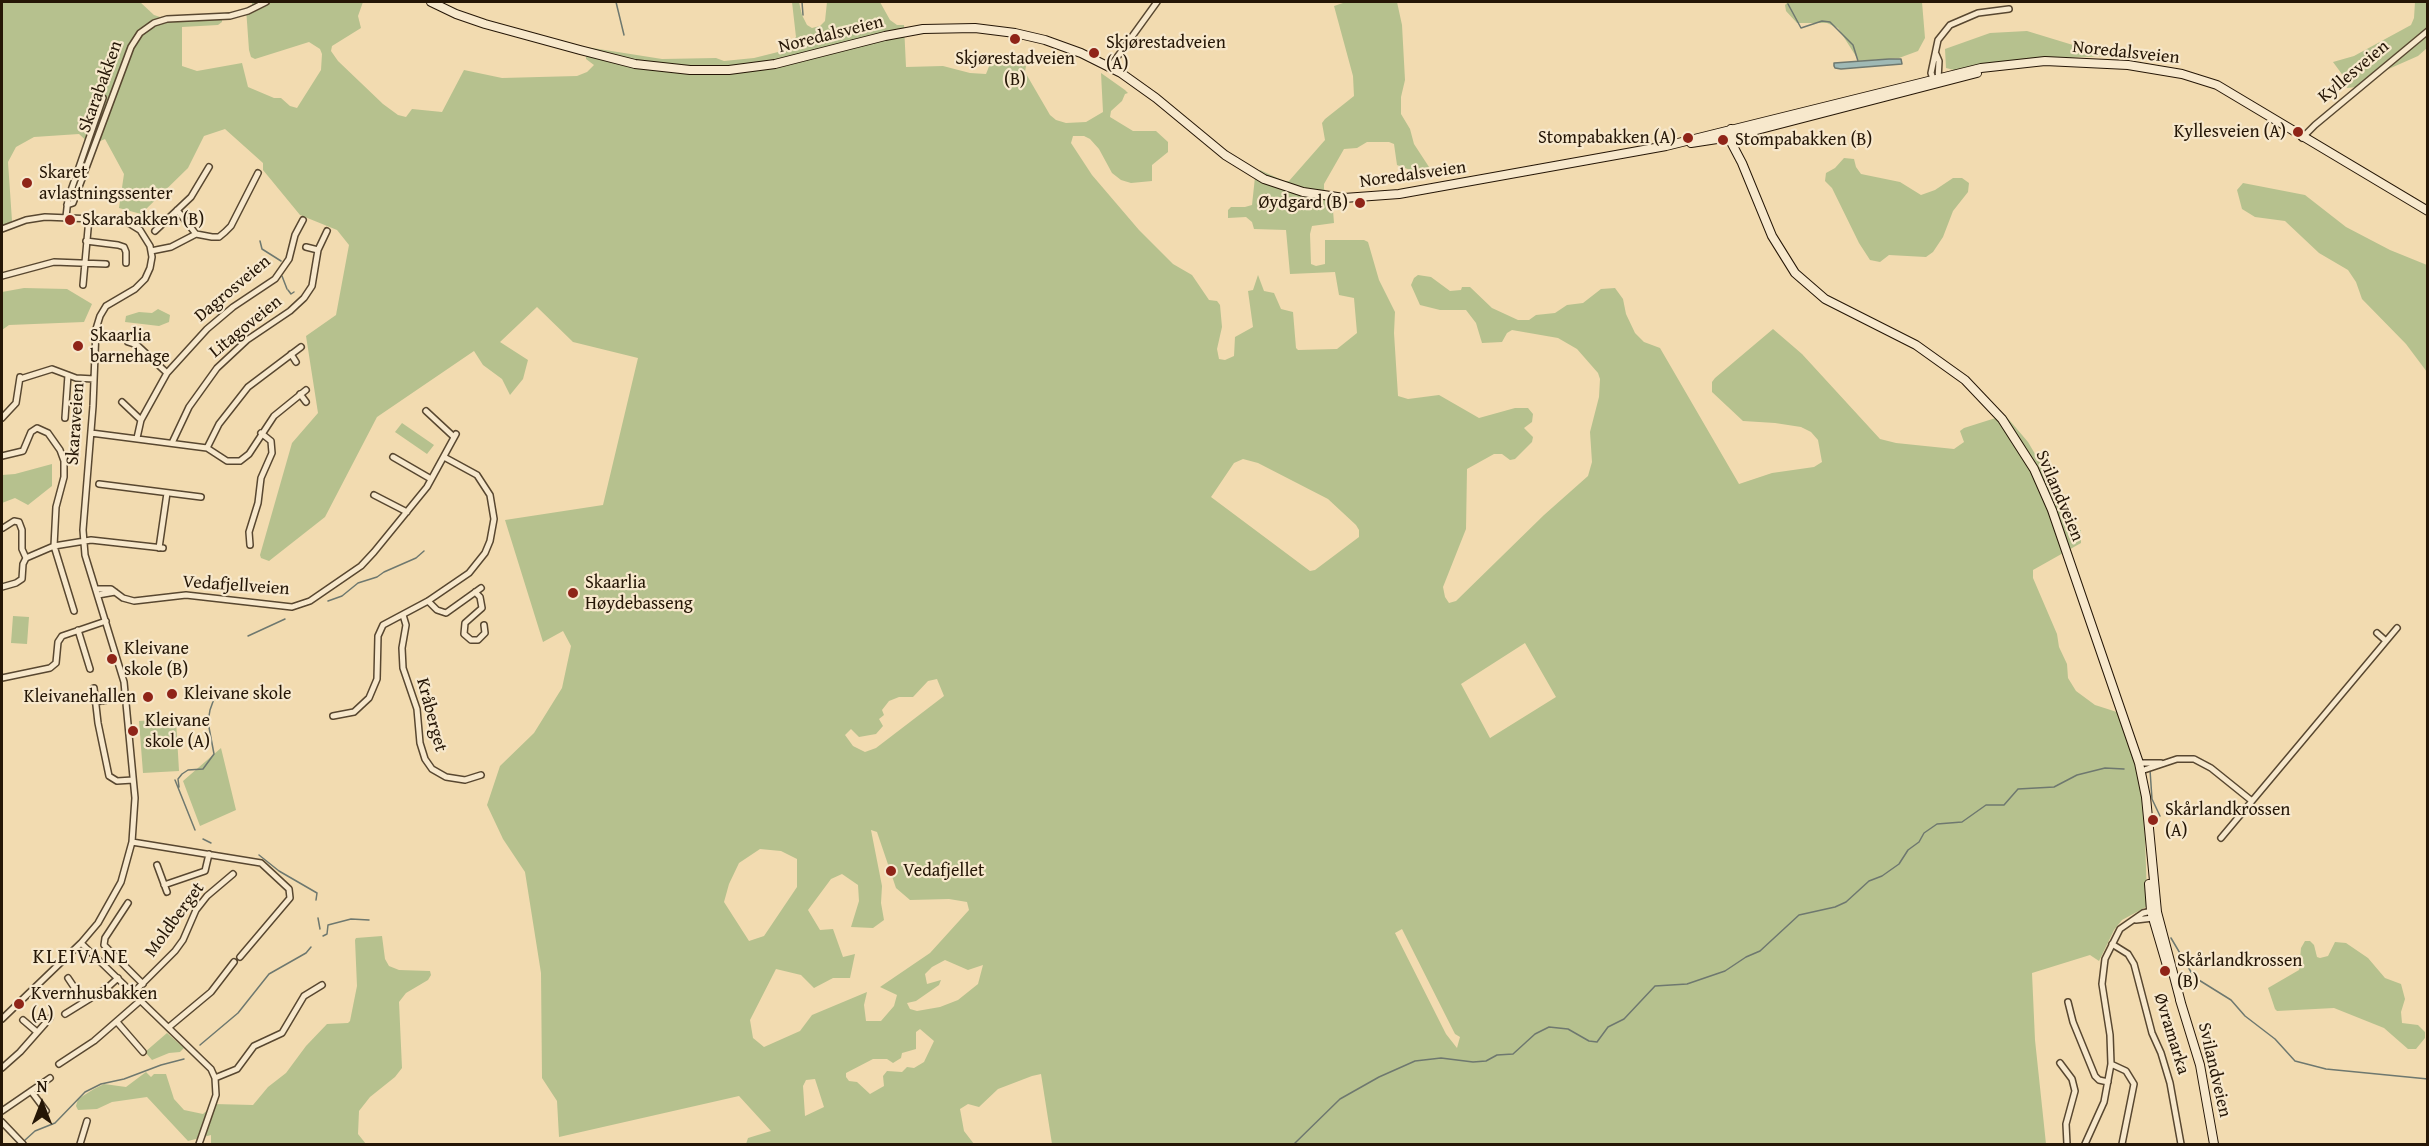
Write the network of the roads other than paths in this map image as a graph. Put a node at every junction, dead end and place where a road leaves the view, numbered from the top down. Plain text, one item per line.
1 (266, 2) edge
2 (431, 2) edge
3 (1157, 2) edge
4 (2009, 9) dead end
5 (2427, 31) edge
6 (1110, 67) junction
7 (1936, 80) junction
8 (103, 98) dead end
9 (1733, 134) junction
10 (2302, 138) junction
11 (209, 167) dead end
12 (258, 172) dead end
13 (67, 204) junction
14 (177, 210) junction
15 (2427, 212) edge
16 (66, 218) junction
17 (89, 218) junction
18 (303, 220) dead end
19 (2, 229) edge
20 (155, 231) dead end
21 (327, 231) dead end
22 (196, 234) junction
23 (87, 241) junction
24 (306, 247) dead end
25 (318, 250) junction
26 (151, 251) junction
27 (84, 263) junction
28 (126, 263) dead end
29 (106, 264) dead end
30 (2, 276) edge
31 (83, 285) dead end
32 (128, 342) dead end
33 (301, 347) dead end
34 (291, 354) junction
35 (296, 362) dead end
36 (167, 373) junction
37 (68, 375) junction
38 (94, 380) junction
39 (122, 402) dead end
40 (306, 402) dead end
41 (426, 411) dead end
42 (2, 418) edge
43 (65, 418) dead end
44 (141, 420) junction
45 (91, 432) junction
46 (261, 433) junction
47 (137, 438) junction
48 (172, 443) junction
49 (207, 448) junction
50 (2, 456) edge
51 (393, 457) dead end
52 (444, 457) junction
53 (432, 479) junction
54 (99, 484) dead end
55 (107, 485) junction
56 (167, 493) junction
57 (106, 494) dead end
58 (374, 495) dead end
59 (201, 497) dead end
60 (407, 512) junction
61 (3, 528) dead end
62 (83, 541) junction
63 (250, 545) dead end
64 (54, 546) junction
65 (26, 558) junction
66 (2, 587) edge
67 (481, 588) dead end
68 (97, 592) junction
69 (475, 592) junction
70 (428, 601) junction
71 (74, 611) dead end
72 (404, 615) junction
73 (106, 621) junction
74 (484, 625) dead end
75 (2397, 628) dead end
76 (78, 630) junction
77 (2377, 633) dead end
78 (2386, 641) junction
79 (90, 669) dead end
80 (2, 678) edge
81 (94, 688) dead end
82 (107, 700) dead end
83 (95, 702) junction
84 (333, 716) dead end
85 (2140, 767) junction
86 (481, 775) dead end
87 (133, 780) junction
88 (2252, 801) junction
89 (2222, 838) dead end
90 (132, 842) junction
91 (209, 854) junction
92 (157, 865) dead end
93 (233, 874) dead end
94 (164, 885) junction
95 (167, 892) dead end
96 (128, 903) dead end
97 (2154, 914) junction
98 (81, 944) junction
99 (2112, 944) junction
100 (104, 945) junction
101 (97, 946) dead end
102 (240, 957) dead end
103 (234, 962) dead end
104 (68, 978) dead end
105 (118, 978) junction
106 (143, 984) junction
107 (322, 985) dead end
108 (133, 993) junction
109 (141, 1000) junction
110 (84, 1002) junction
111 (2068, 1002) dead end
112 (65, 1014) dead end
113 (50, 1018) dead end
114 (2, 1019) edge
115 (23, 1020) dead end
116 (117, 1023) junction
117 (169, 1027) junction
118 (37, 1032) junction
119 (143, 1052) dead end
120 (2060, 1063) dead end
121 (59, 1064) dead end
122 (2110, 1064) junction
123 (2, 1068) edge
124 (50, 1078) dead end
125 (215, 1078) junction
126 (2108, 1082) junction
127 (31, 1091) junction
128 (2, 1111) edge
129 (46, 1112) dead end
130 (87, 1121) dead end
131 (2, 1122) edge
132 (23, 1144) edge
133 (81, 1144) edge
134 (199, 1144) edge
135 (2067, 1144) edge
136 (2085, 1144) edge
137 (2122, 1144) edge
138 (2181, 1144) edge
139 (2214, 1144) edge

1 - 13 street, Skarabakken
2 - 6 main road, Noredalsveien
3 - 6 street
4 - 7 street
5 - 10 street, Kyllesveien
6 - 9 main road, Noredalsveien
7 - 9 main road, Noredalsveien
7 - 10 main road, Noredalsveien
8 - 13 street, Skarabakken
9 - 85 main road, Svilandveien
10 - 15 main road, Noredalsveien
11 - 14 street
12 - 22 street
13 - 16 street, Skarabakken
14 - 20 street
14 - 22 street
16 - 17 street
16 - 19 street
17 - 23 street
17 - 26 street
18 - 36 street, Dagrosveien
21 - 25 street, Litagoveien
22 - 26 street
23 - 27 street
23 - 28 street
24 - 25 street
25 - 48 street, Litagoveien
26 - 38 street, Skaraveien
27 - 29 street
27 - 30 street
27 - 31 street
32 - 36 street
33 - 34 street
34 - 35 street
34 - 49 street
36 - 44 street, Dagrosveien
37 - 38 street
37 - 42 street
37 - 43 street
38 - 45 street, Skaraveien
39 - 44 street
40 - 46 street
41 - 52 street, Vedafjellveien
44 - 47 street, Dagrosveien
45 - 47 street
45 - 62 street, Skaraveien
46 - 49 street
46 - 63 street
47 - 48 street
48 - 49 street
50 - 64 street
51 - 53 street
52 - 53 street, Vedafjellveien
52 - 70 street
53 - 60 street, Vedafjellveien
54 - 55 street
55 - 56 street
55 - 57 street
56 - 59 street
56 - 62 street
58 - 60 street
60 - 68 street, Vedafjellveien
61 - 65 street
62 - 64 street
62 - 68 street, Skaraveien
64 - 65 street
64 - 71 street
65 - 66 street
67 - 69 street
68 - 73 street, Skaraveien
69 - 70 street
69 - 74 street
70 - 72 street
72 - 84 street
72 - 86 street, Kråberget
73 - 76 street
73 - 87 street, Skaraveien
75 - 78 street
76 - 79 street
76 - 80 street
77 - 78 street
78 - 88 street
81 - 83 street
82 - 83 street
83 - 87 street
85 - 88 street
85 - 97 main road, Svilandveien
87 - 90 street
88 - 89 street
90 - 91 street
90 - 98 street
91 - 94 street
91 - 102 street
92 - 94 street
93 - 106 street, Moldberget
94 - 95 street
96 - 100 street
97 - 99 street
97 - 139 main road, Svilandveien
98 - 105 street
98 - 114 street
99 - 122 street
99 - 138 street, Øvramarka
100 - 101 street
100 - 106 street, Moldberget
103 - 117 street
104 - 110 street
105 - 108 street
105 - 110 street
106 - 108 street, Moldberget
107 - 125 street
108 - 109 street
109 - 116 street
109 - 117 street
110 - 112 street
111 - 126 street
113 - 118 street
115 - 118 street
116 - 119 street
116 - 121 street
117 - 125 street
118 - 123 street
120 - 135 street
122 - 126 street
122 - 137 street
124 - 127 street
125 - 134 street
126 - 136 street
127 - 128 street
127 - 129 street
130 - 133 street
131 - 132 street

